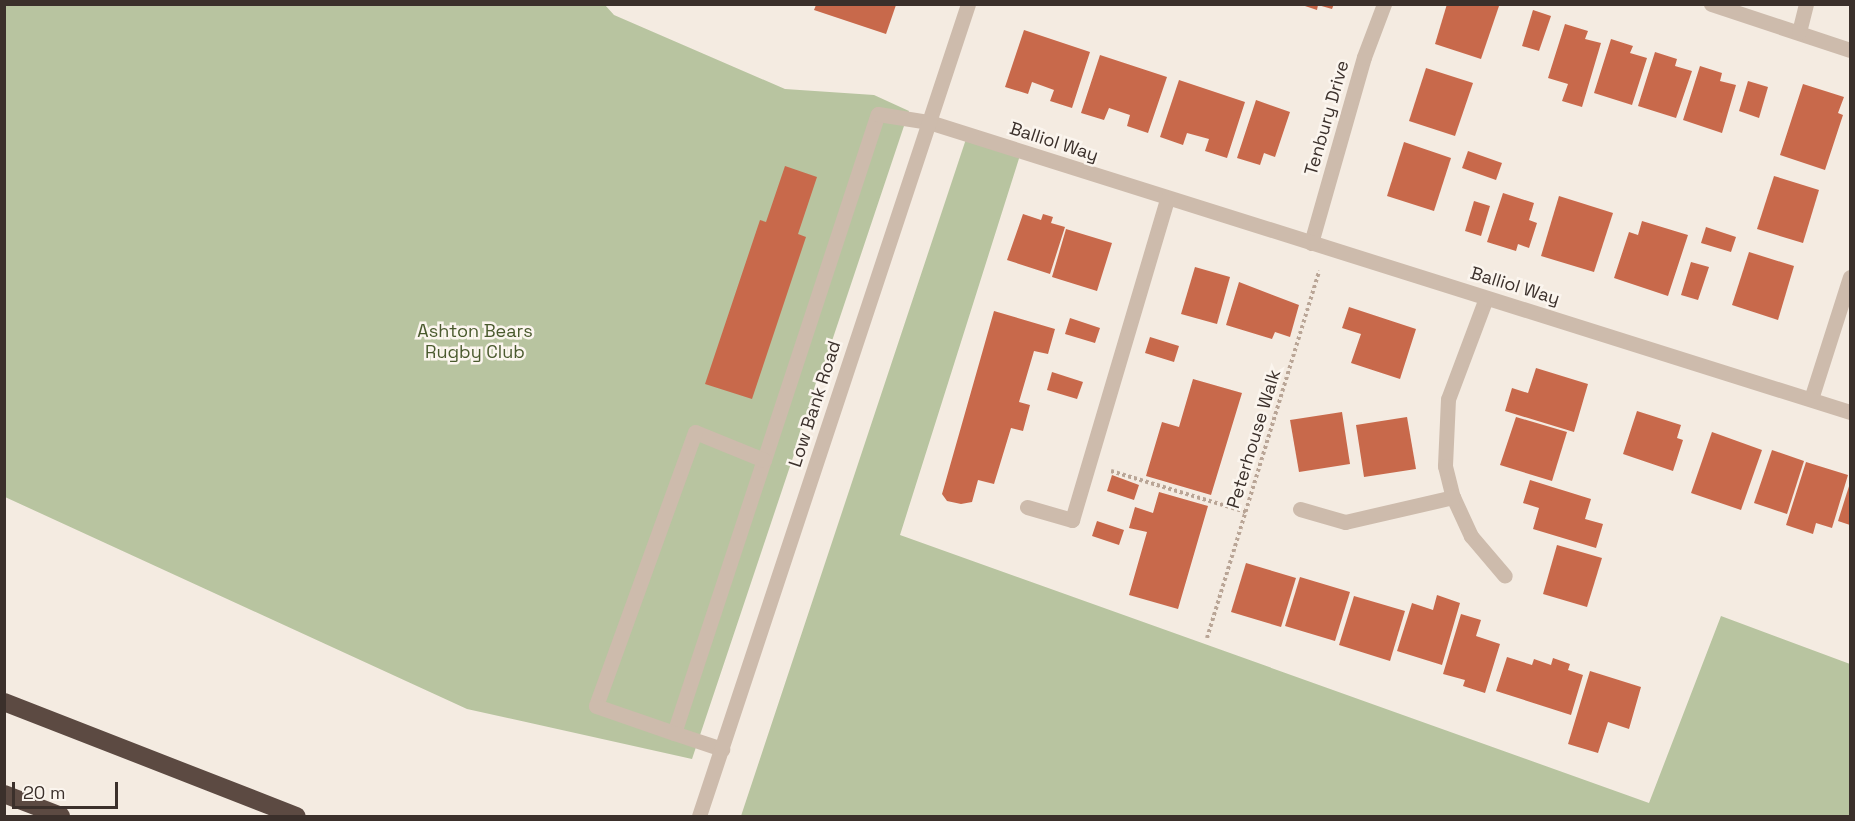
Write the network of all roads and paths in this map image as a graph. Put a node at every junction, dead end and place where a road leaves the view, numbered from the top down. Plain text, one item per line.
1 (968, 4) edge
2 (1384, 4) edge
3 (1711, 4) edge
4 (1806, 4) edge
5 (1799, 32) junction
6 (1851, 50) edge
7 (929, 122) junction
8 (1167, 199) junction
9 (1319, 245) junction
10 (1851, 277) edge
11 (1486, 298) junction
12 (1811, 399) junction
13 (1851, 412) edge
14 (764, 460) junction
15 (1089, 464) junction
16 (1453, 497) junction
17 (1027, 507) dead end
18 (1300, 509) dead end
19 (1246, 512) junction
20 (1505, 576) dead end
21 (1207, 638) dead end
22 (4, 702) edge
23 (674, 733) junction
24 (722, 749) junction
25 (4, 794) edge
26 (61, 816) edge
27 (297, 816) edge
28 (699, 816) edge

1 - 7 street, Low Bank Road
2 - 9 street, Tenbury Drive
3 - 5 street
4 - 5 street
5 - 6 street
7 - 8 street, Balliol Way
7 - 14 street, Balliol Way
7 - 24 street, Low Bank Road
8 - 9 street, Balliol Way
8 - 15 street
9 - 11 street, Balliol Way
9 - 19 path, Peterhouse Walk
10 - 12 street
11 - 12 street, Balliol Way
11 - 16 street
12 - 13 street, Balliol Way
14 - 23 street
14 - 23 street
15 - 17 street
15 - 19 path
16 - 18 street
16 - 20 street
19 - 21 path, Peterhouse Walk
22 - 27 highway
23 - 24 street
24 - 28 street, Low Bank Road
25 - 26 highway

